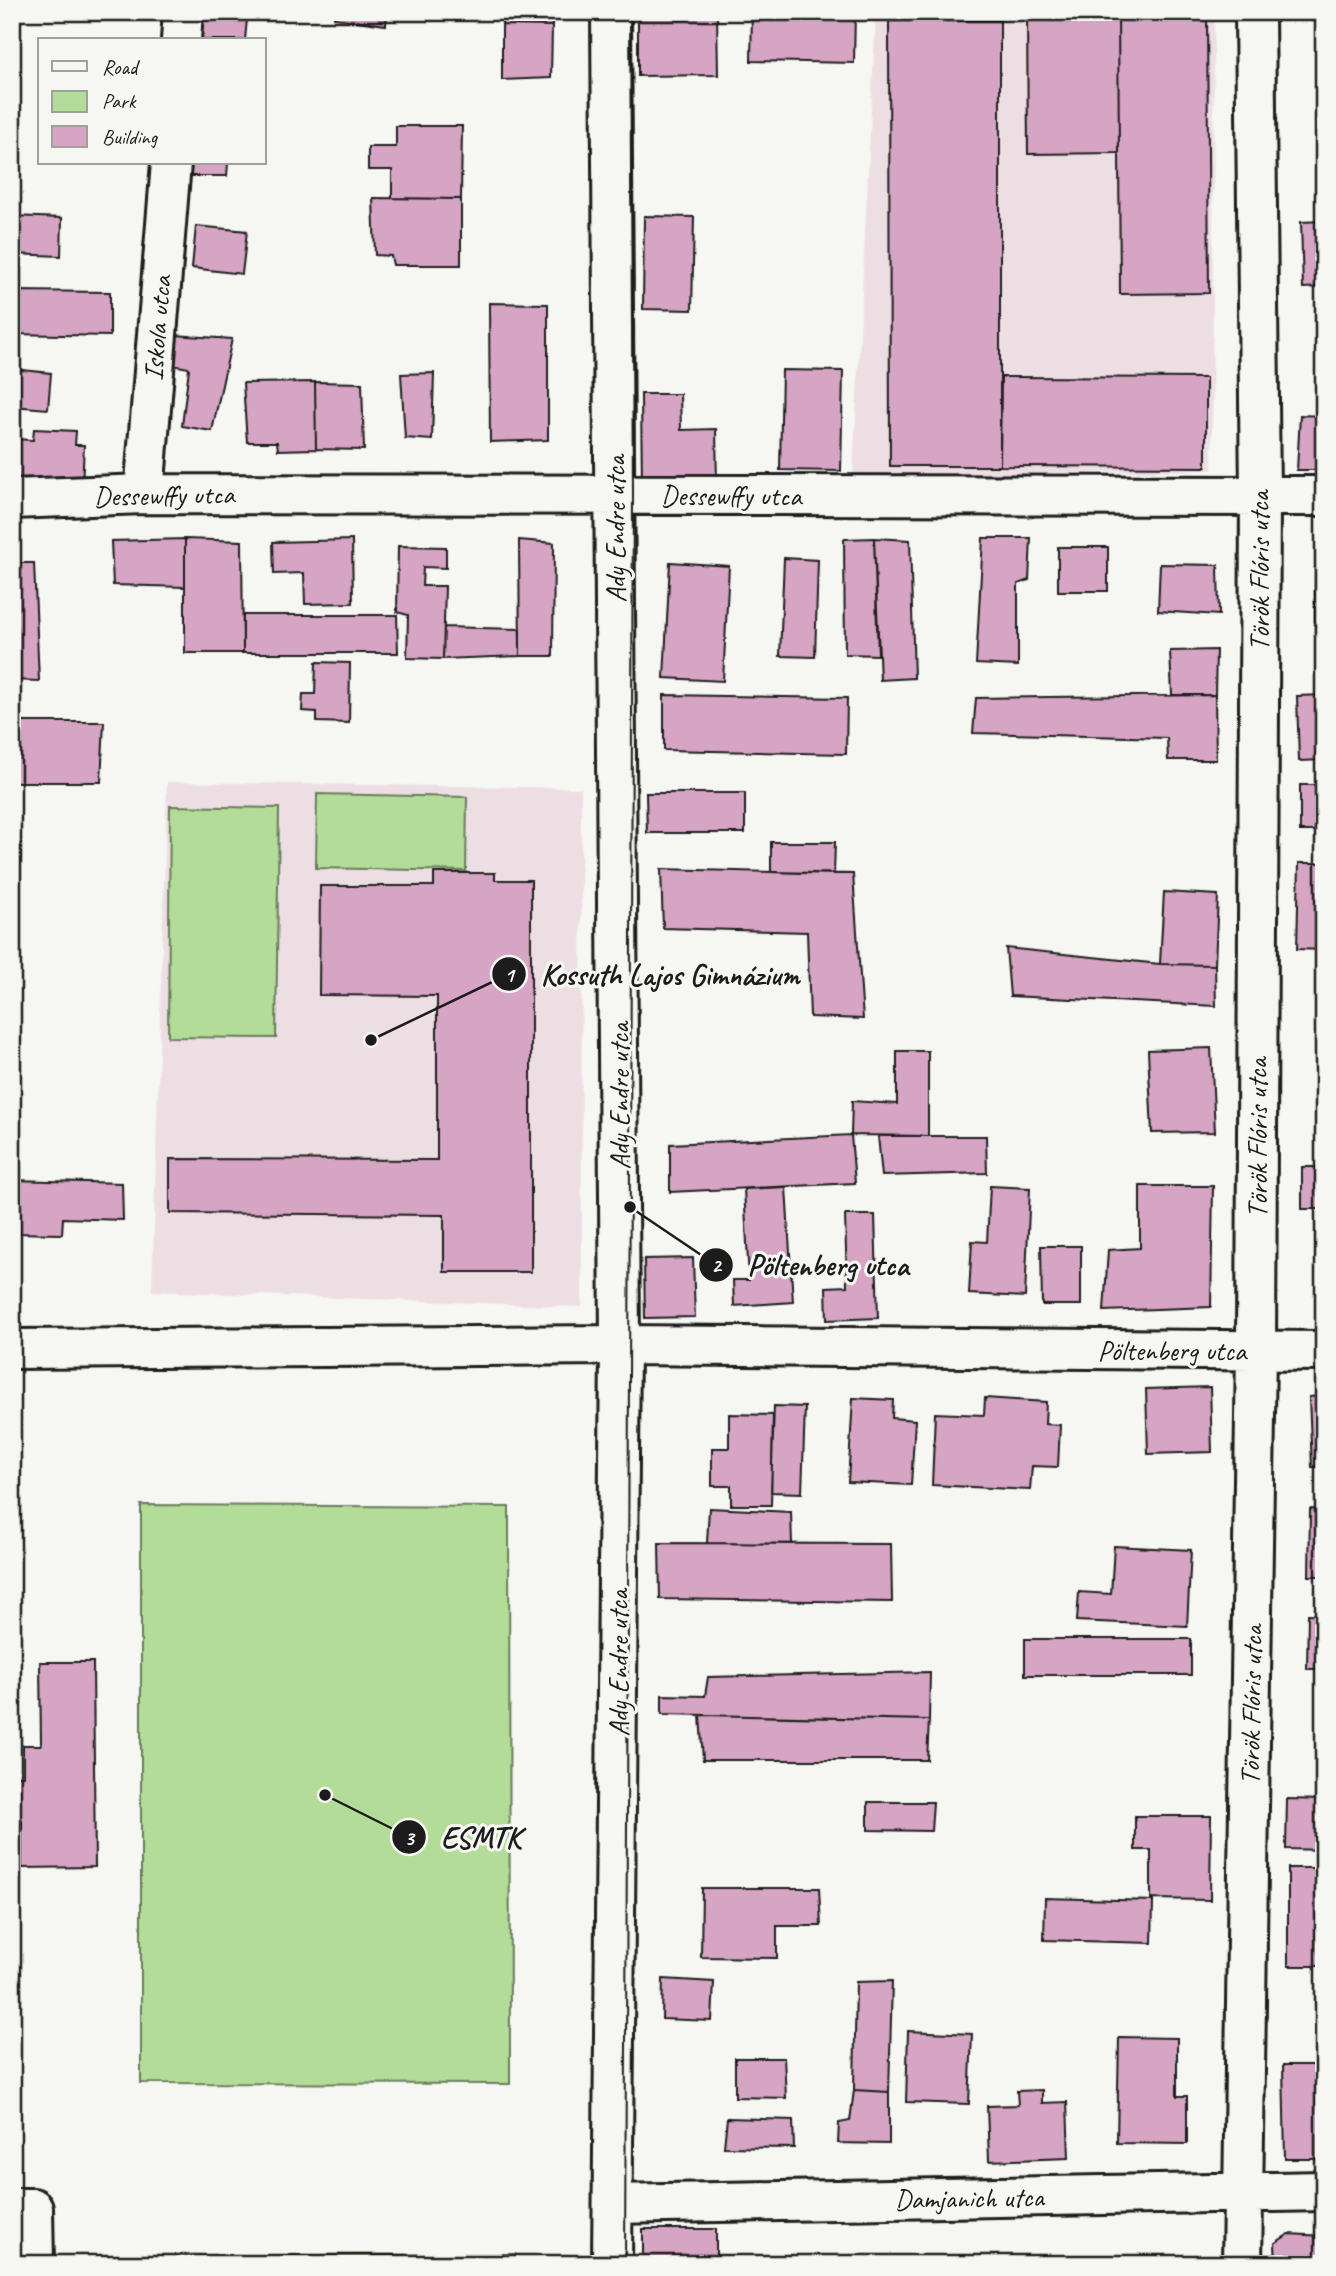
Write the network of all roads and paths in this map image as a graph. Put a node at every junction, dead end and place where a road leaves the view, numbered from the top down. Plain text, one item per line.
1 (183, 12) edge
2 (611, 12) edge
3 (1255, 12) edge
4 (181, 38) edge
5 (171, 164) edge
6 (144, 494) junction
7 (615, 494) junction
8 (1259, 496) junction
9 (1324, 496) edge
10 (12, 499) edge
11 (620, 1345) junction
12 (12, 1349) edge
13 (1256, 1351) junction
14 (1324, 1351) edge
15 (1243, 2191) junction
16 (1324, 2191) edge
17 (613, 2204) junction
18 (22, 2208) edge
19 (34, 2264) edge
20 (612, 2264) edge
21 (1242, 2264) edge

1 - 4 street
2 - 7 street, Ady Endre utca
3 - 8 street, Török Flóris utca
5 - 6 street, Iskola utca
6 - 7 street, Dessewffy utca
6 - 10 street, Dessewffy utca
7 - 8 street, Dessewffy utca
7 - 11 street, Ady Endre utca
8 - 9 street, Dessewffy utca
8 - 13 street, Török Flóris utca
11 - 12 street, Pöltenberg utca
11 - 13 street, Pöltenberg utca
11 - 17 street, Ady Endre utca
13 - 14 street, Pöltenberg utca
13 - 15 street, Török Flóris utca
15 - 16 street, Damjanich utca
15 - 17 street, Damjanich utca
15 - 21 street, Török Flóris utca
17 - 20 street, Ady Endre utca
18 - 19 street

